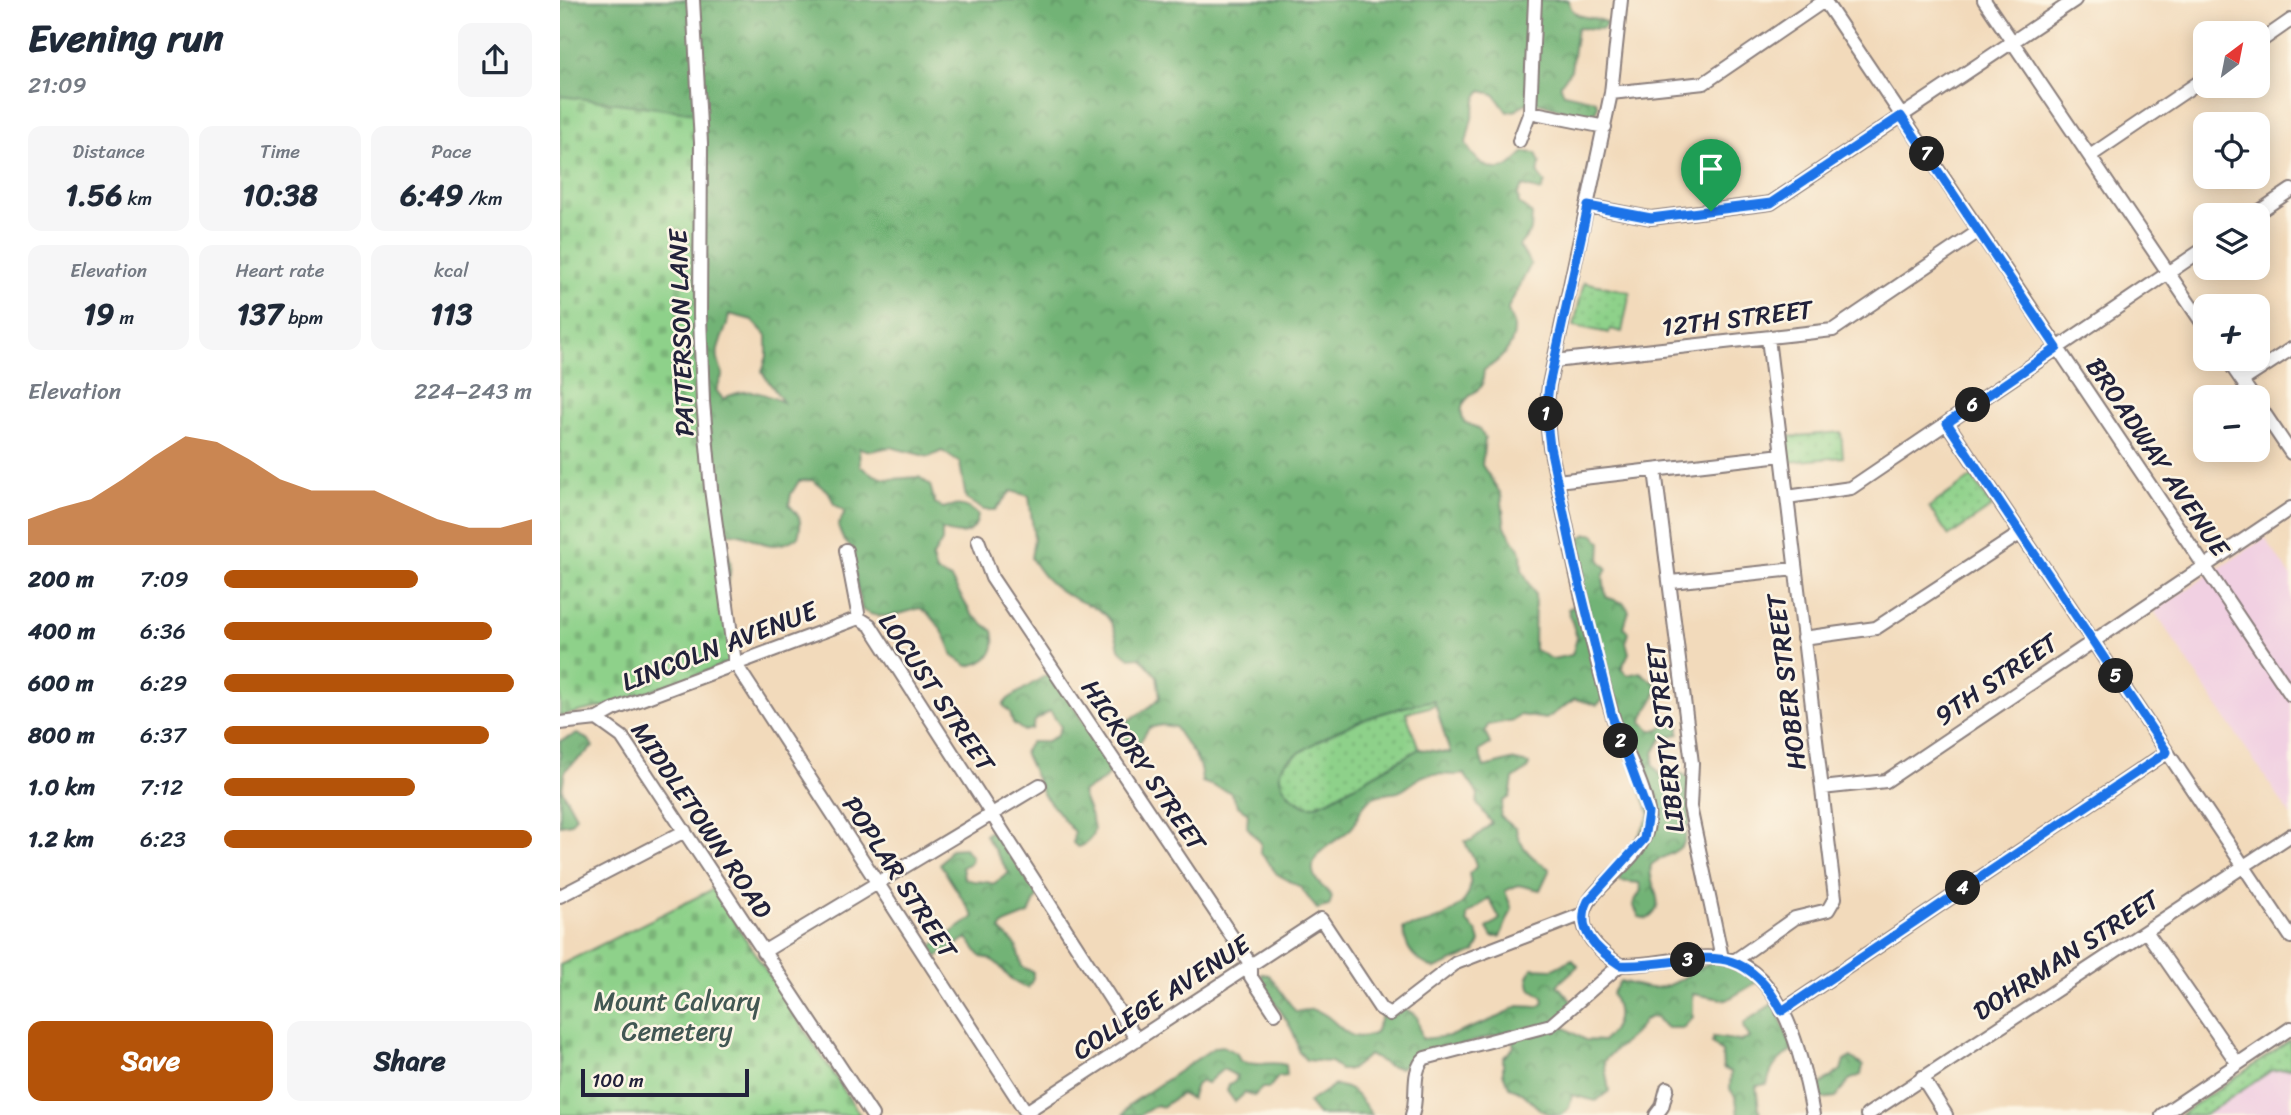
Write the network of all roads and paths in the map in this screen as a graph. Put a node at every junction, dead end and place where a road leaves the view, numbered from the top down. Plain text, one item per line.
1 (693, 0) edge
2 (1535, 0) edge
3 (1621, 0) edge
4 (1984, 0) edge
5 (2074, 0) edge
6 (1824, 1) edge
7 (2291, 20) edge
8 (2270, 35) edge
9 (2013, 42) junction
10 (2193, 86) edge
11 (1612, 93) junction
12 (1530, 112) junction
13 (1901, 116) junction
14 (1605, 127) junction
15 (1519, 141) dead end
16 (2090, 156) junction
17 (2291, 190) edge
18 (2270, 204) edge
19 (1588, 206) junction
20 (1979, 232) junction
21 (2193, 256) edge
22 (2168, 273) junction
23 (2193, 309) edge
24 (1768, 338) junction
25 (2057, 348) junction
26 (2291, 349) edge
27 (1555, 361) junction
28 (2235, 371) edge
29 (2242, 381) junction
30 (2245, 385) edge
31 (2270, 422) edge
32 (1947, 423) junction
33 (2291, 453) edge
34 (1782, 454) junction
35 (1655, 470) junction
36 (1557, 481) junction
37 (1787, 497) junction
38 (2291, 508) edge
39 (2021, 533) junction
40 (978, 540) dead end
41 (846, 550) dead end
42 (2204, 566) junction
43 (1795, 569) junction
44 (1671, 582) junction
45 (859, 618) junction
46 (1803, 638) junction
47 (2093, 641) junction
48 (735, 663) junction
49 (2291, 695) edge
50 (597, 719) junction
51 (560, 723) edge
52 (2167, 752) junction
53 (1040, 785) dead end
54 (1822, 788) junction
55 (992, 815) junction
56 (685, 831) junction
57 (2291, 835) edge
58 (2244, 866) junction
59 (876, 884) junction
60 (560, 896) edge
61 (1583, 914) junction
62 (2146, 931) junction
63 (2291, 937) edge
64 (763, 952) junction
65 (1728, 960) junction
66 (1251, 965) junction
67 (1620, 965) junction
68 (1782, 1011) junction
69 (1275, 1013) dead end
70 (2291, 1028) edge
71 (1138, 1040) junction
72 (2238, 1064) junction
73 (1922, 1077) junction
74 (1667, 1088) dead end
75 (1027, 1113) edge
76 (872, 1115) edge
77 (1412, 1115) edge
78 (1656, 1115) edge
79 (1813, 1115) edge
80 (1867, 1115) edge
81 (1946, 1115) edge
82 (2162, 1115) edge

1 - 48 street, PATTERSON LANE
2 - 12 street
3 - 11 street
4 - 9 street
5 - 9 street
6 - 11 street
6 - 13 street, BROADWAY AVENUE
7 - 8 street
9 - 13 street
9 - 16 street
10 - 16 street
11 - 14 street
12 - 14 street
12 - 15 street
13 - 19 street
13 - 20 street, BROADWAY AVENUE
14 - 19 street
16 - 22 street
17 - 18 street
19 - 27 street
20 - 24 street, 12TH STREET
20 - 25 street, BROADWAY AVENUE
21 - 22 street
22 - 23 street
22 - 25 street
24 - 27 street, 12TH STREET
24 - 34 street, HOBER STREET
25 - 32 street
25 - 42 street, BROADWAY AVENUE
26 - 29 street
27 - 36 street
28 - 29 street
29 - 30 street
31 - 33 street
32 - 37 street
32 - 39 street
34 - 35 street
34 - 37 street, HOBER STREET
35 - 36 street
35 - 44 street, LIBERTY STREET
36 - 61 street
37 - 43 street, HOBER STREET
38 - 42 street, 9TH STREET
39 - 46 street
39 - 47 street
40 - 66 street, HICKORY STREET
41 - 45 street, LOCUST STREET
42 - 47 street, 9TH STREET
42 - 49 street, BROADWAY AVENUE
43 - 44 street
43 - 46 street, HOBER STREET
44 - 65 street, LIBERTY STREET
45 - 48 street, LINCOLN AVENUE
45 - 55 street, LOCUST STREET
46 - 54 street, HOBER STREET
47 - 52 street
47 - 54 street, 9TH STREET
48 - 50 street, LINCOLN AVENUE
48 - 59 street, POPLAR STREET
50 - 51 street, LINCOLN AVENUE
50 - 56 street, MIDDLETOWN ROAD
52 - 58 street
52 - 68 street
53 - 55 street
54 - 65 street, HOBER STREET
55 - 59 street
55 - 71 street, LOCUST STREET
56 - 60 street
56 - 64 street, MIDDLETOWN ROAD
57 - 58 street, DOHRMAN STREET
58 - 62 street, DOHRMAN STREET
58 - 63 street
59 - 64 street
59 - 75 street, POPLAR STREET
61 - 66 street, COLLEGE AVENUE
61 - 67 street
62 - 72 street
62 - 73 street, DOHRMAN STREET
64 - 76 street, MIDDLETOWN ROAD
65 - 67 street
65 - 68 street
66 - 69 street, HICKORY STREET
66 - 71 street, COLLEGE AVENUE
67 - 77 street
68 - 79 street
70 - 72 street
71 - 75 street, COLLEGE AVENUE
72 - 82 street
73 - 80 street, DOHRMAN STREET
73 - 81 street
74 - 78 street

